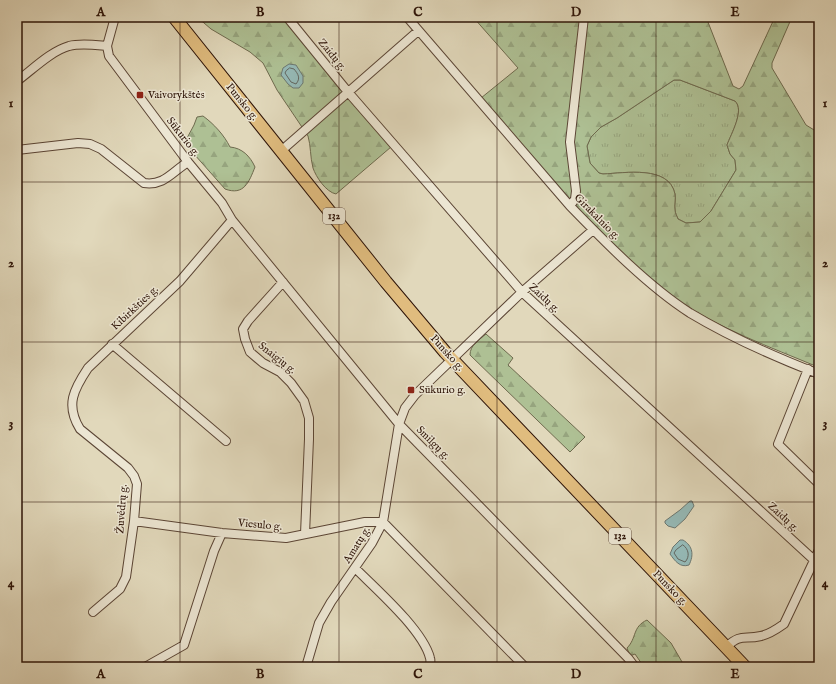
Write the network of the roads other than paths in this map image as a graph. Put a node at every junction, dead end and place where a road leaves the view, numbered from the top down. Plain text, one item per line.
1 (115, 17) edge
2 (174, 17) edge
3 (287, 17) edge
4 (407, 17) edge
5 (584, 17) edge
6 (418, 31) junction
7 (107, 46) junction
8 (17, 82) edge
9 (348, 92) junction
10 (17, 150) edge
11 (281, 151) junction
12 (188, 162) junction
13 (570, 206) junction
14 (232, 220) junction
15 (593, 230) junction
16 (283, 282) junction
17 (522, 292) junction
18 (112, 344) junction
19 (452, 359) junction
20 (808, 369) junction
21 (819, 374) edge
22 (75, 420) joint
23 (399, 424) junction
24 (226, 441) dead end
25 (819, 484) edge
26 (134, 521) junction
27 (383, 522) junction
28 (222, 533) junction
29 (305, 534) junction
30 (819, 550) edge
31 (817, 561) edge
32 (355, 568) junction
33 (93, 612) dead end
34 (726, 647) junction
35 (145, 667) edge
36 (306, 667) edge
37 (430, 667) edge
38 (525, 667) edge
39 (635, 667) edge
40 (745, 667) edge

1 - 7 street
2 - 11 main road, Punsko g. / 132
3 - 9 street, Zaidų g.
4 - 6 street, Girakalnio g.
5 - 13 street
6 - 9 street
6 - 13 street, Girakalnio g.
7 - 8 street
7 - 12 street, Sūkurio g.
9 - 11 street
9 - 17 street, Zaidų g.
10 - 12 street
11 - 19 main road, Punsko g. / 132
12 - 14 street, Sūkurio g.
13 - 15 street, Girakalnio g.
14 - 16 street, Smilgų g.
14 - 18 street, Kibirkšties g.
15 - 17 street, Amatų g.
15 - 20 street, Girakalnio g.
16 - 23 street, Smilgų g.
16 - 29 street, Snaigių g.
17 - 19 street, Amatų g.
17 - 31 street, Zaidų g.
18 - 22 street, Kibirkšties g.
18 - 24 street
19 - 23 street, Amatų g.
19 - 34 main road, Punsko g. / 132
20 - 21 street, Girakalnio g.
20 - 25 street
22 - 26 street, Žuvėdrų g.
23 - 27 street, Amatų g.
23 - 39 street, Smilgų g.
26 - 28 street, Viesulo g.
26 - 33 street, Žuvėdrų g.
27 - 29 street, Viesulo g.
27 - 32 street, Amatų g.
27 - 38 street
28 - 29 street, Viesulo g.
28 - 35 street
30 - 31 street
31 - 34 street
32 - 36 street, Amatų g.
32 - 37 street
34 - 40 main road, Punsko g. / 132

